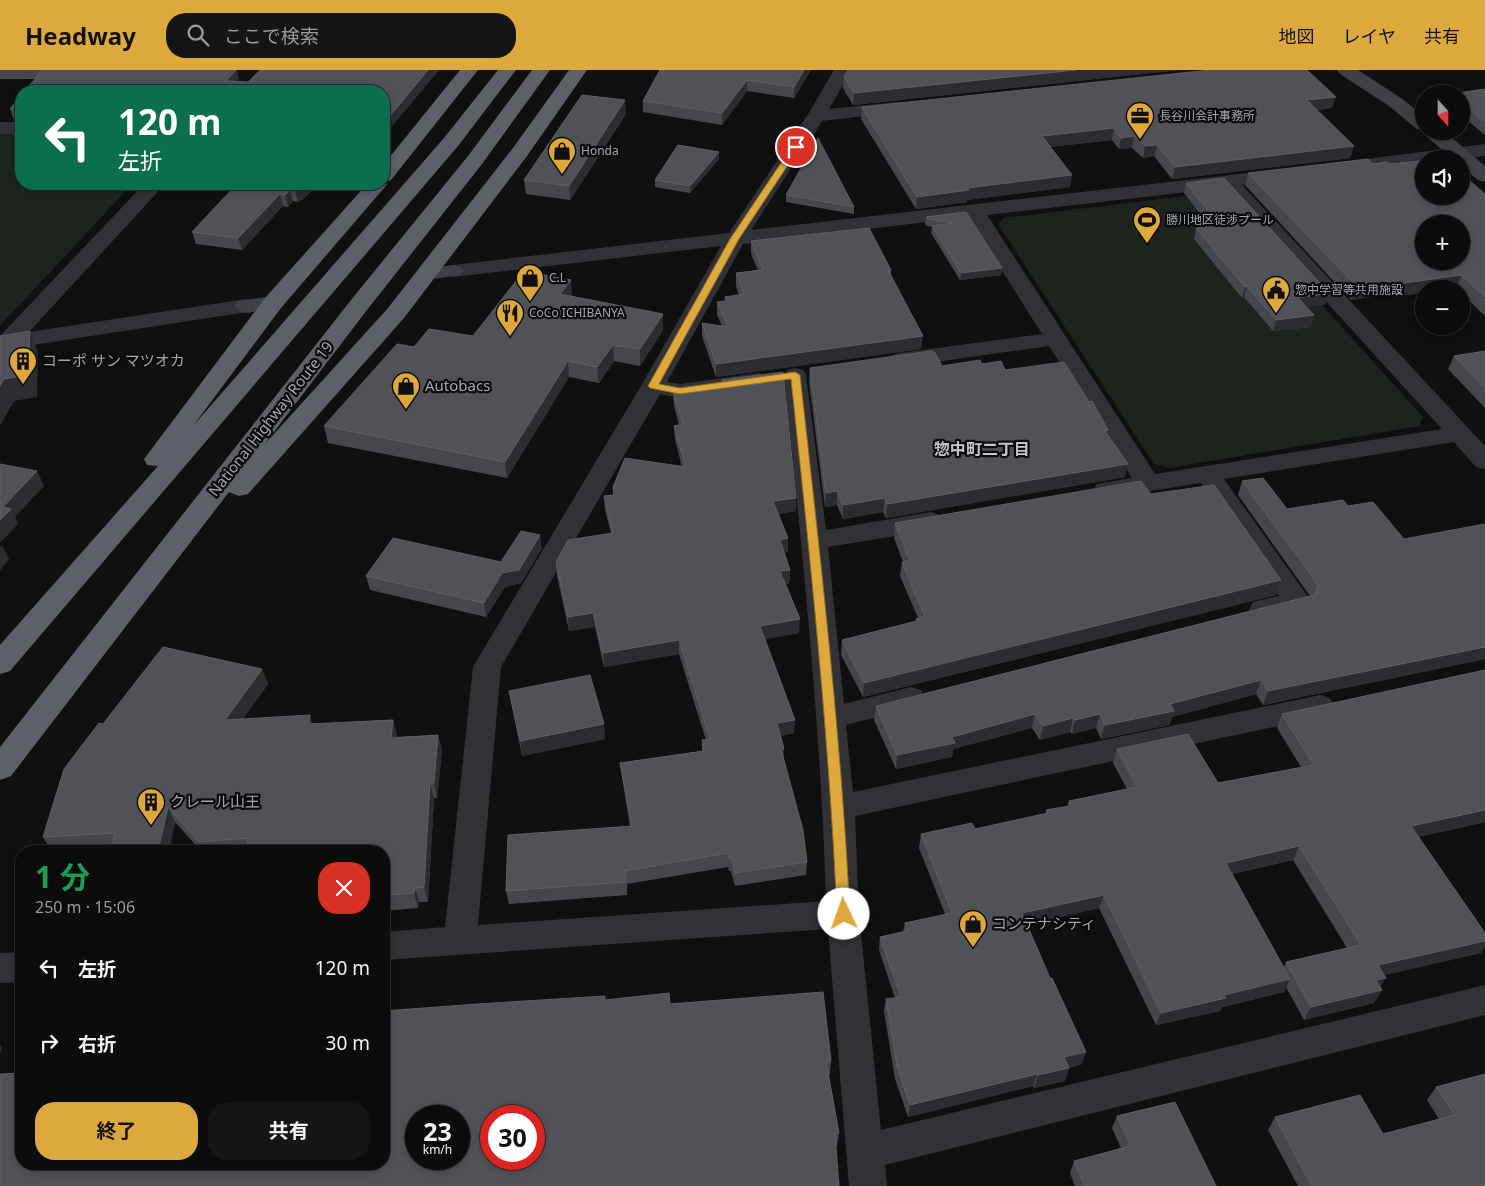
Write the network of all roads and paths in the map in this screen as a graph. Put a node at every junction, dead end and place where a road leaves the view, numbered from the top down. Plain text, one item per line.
1 (469, 70) edge
2 (507, 70) edge
3 (541, 70) edge
4 (578, 70) edge
5 (843, 70) edge
6 (1346, 70) edge
7 (914, 106) edge
8 (816, 116) junction
9 (1415, 118) edge
10 (0, 128) edge
11 (15, 128) edge
12 (1443, 140) edge
13 (1454, 150) edge
14 (1485, 150) edge
15 (1470, 152) edge
16 (1415, 159) edge
17 (1470, 163) edge
18 (390, 169) edge
19 (1334, 169) edge
20 (1305, 172) edge
21 (1485, 176) edge
22 (1228, 182) junction
23 (149, 190) edge
24 (372, 190) edge
25 (974, 211) junction
26 (735, 239) junction
27 (426, 274) junction
28 (273, 303) junction
29 (1055, 339) junction
30 (4, 342) edge
31 (882, 363) edge
32 (653, 386) junction
33 (1460, 434) junction
34 (1485, 461) edge
35 (1207, 473) junction
36 (1148, 483) junction
37 (1079, 495) edge
38 (951, 517) edge
39 (814, 542) junction
40 (1240, 615) edge
41 (19, 642) junction
42 (93, 652) junction
43 (0, 664) edge
44 (935, 692) edge
45 (1350, 700) edge
46 (830, 718) junction
47 (0, 768) edge
48 (839, 807) junction
49 (844, 914) junction
50 (460, 941) junction
51 (390, 946) edge
52 (15, 967) edge
53 (0, 968) edge
54 (1485, 1000) edge
55 (866, 1152) junction
56 (868, 1186) edge

1 - 18 highway
2 - 41 highway
3 - 42 highway, National Highway Route 19
4 - 27 highway
5 - 8 street
6 - 9 street
7 - 8 street
8 - 26 street
10 - 11 street
12 - 13 street
14 - 15 street
16 - 19 street
17 - 21 street
20 - 22 street
22 - 25 street
22 - 33 street
23 - 30 street
24 - 28 highway
25 - 26 street
25 - 29 street
26 - 27 street
26 - 32 street
27 - 42 highway
28 - 30 street
28 - 41 highway
29 - 31 street
29 - 36 street
32 - 39 street
32 - 50 street
33 - 34 street
33 - 35 street
35 - 36 street
35 - 40 street
36 - 37 street
38 - 39 street
39 - 46 street
41 - 43 highway
42 - 47 highway, National Highway Route 19
44 - 46 street
45 - 48 street
46 - 48 street
48 - 49 street
49 - 50 street
49 - 55 street
50 - 51 street
52 - 53 street
54 - 55 street
55 - 56 street

